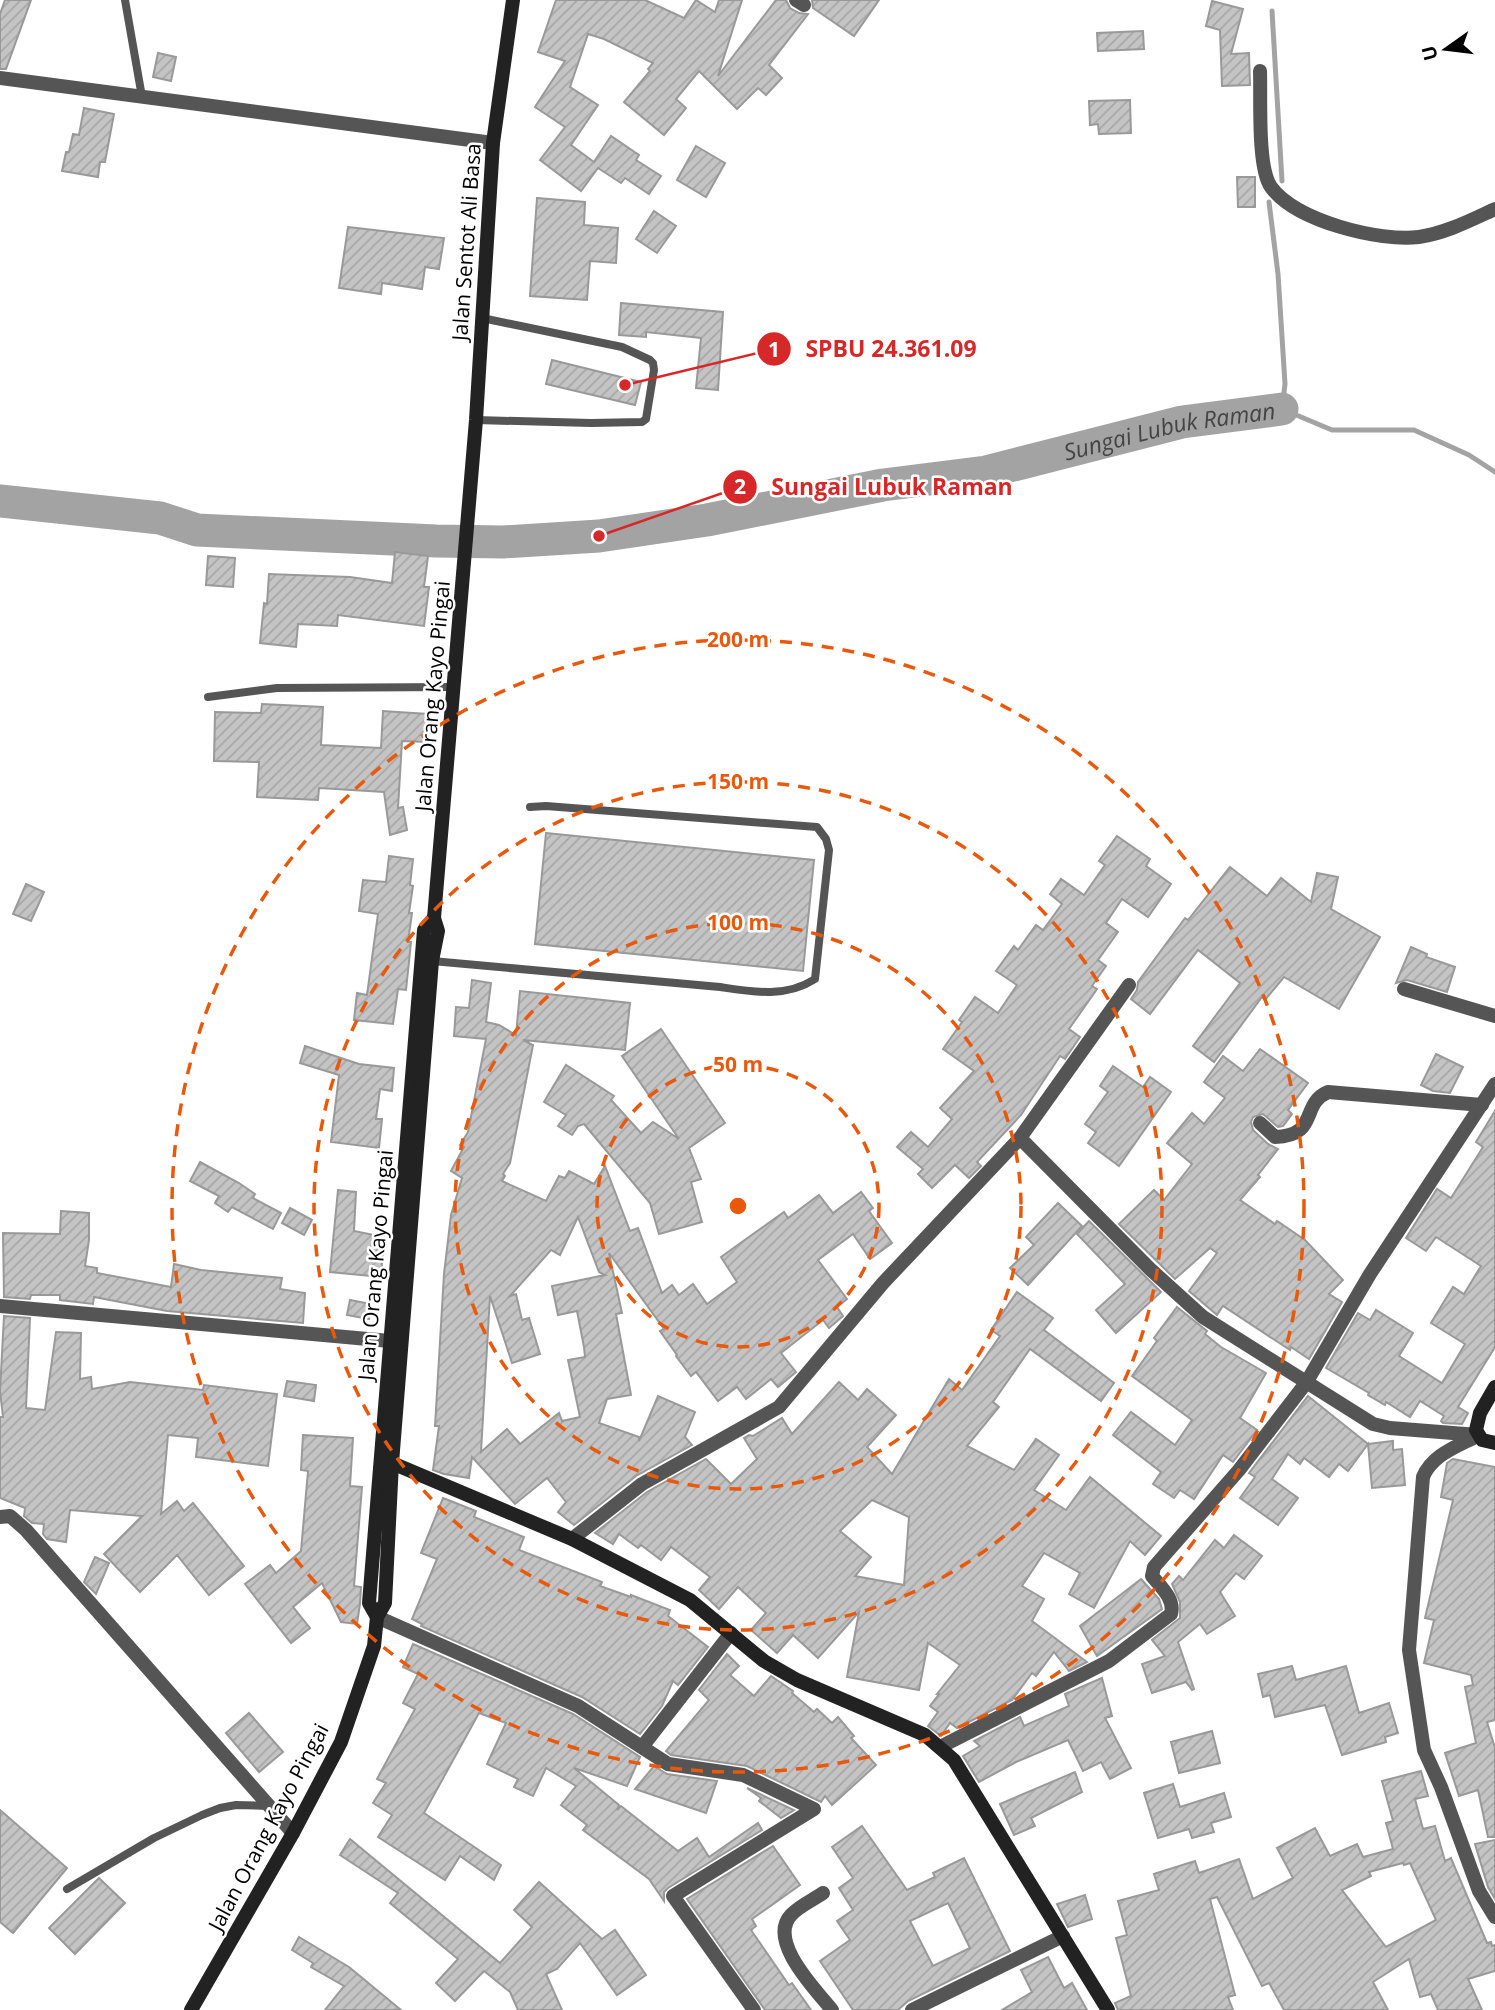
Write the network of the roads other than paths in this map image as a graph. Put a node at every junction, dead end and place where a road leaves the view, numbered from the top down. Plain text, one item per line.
1 (125, 0) edge
2 (513, 0) edge
3 (1260, 71) dead end
4 (0, 78) edge
5 (142, 97) junction
6 (493, 142) junction
7 (1495, 209) edge
8 (482, 318) junction
9 (476, 420) junction
10 (470, 487) joint
11 (454, 687) junction
12 (208, 697) dead end
13 (530, 807) dead end
14 (434, 918) junction
15 (432, 961) junction
16 (1129, 985) dead end
17 (1404, 989) dead end
18 (1495, 1016) edge
19 (1495, 1084) edge
20 (1482, 1105) junction
21 (1260, 1123) dead end
22 (1020, 1138) junction
23 (0, 1306) edge
24 (390, 1341) junction
25 (1306, 1383) junction
26 (1495, 1387) edge
27 (1478, 1435) junction
28 (1495, 1443) edge
29 (392, 1463) junction
30 (0, 1517) edge
31 (572, 1539) junction
32 (377, 1617) junction
33 (730, 1633) junction
34 (642, 1747) junction
35 (940, 1747) junction
36 (269, 1806) junction
37 (293, 1833) junction
38 (67, 1889) dead end
39 (823, 1893) dead end
40 (1495, 1917) edge
41 (1063, 1936) junction
42 (191, 2010) edge
43 (754, 2010) edge
44 (832, 2010) edge
45 (912, 2010) edge
46 (1108, 2010) edge

1 - 5 lane
2 - 6 main road, Jalan Sentot Ali Basa
3 - 7 street
4 - 5 street
5 - 6 street
6 - 8 main road, Jalan Sentot Ali Basa
8 - 9 main road, Jalan Sentot Ali Basa
8 - 9 lane
9 - 10 main road, Jalan Sentot Ali Basa
10 - 11 main road, Jalan Orang Kayo Pingai
11 - 12 lane
11 - 14 main road, Jalan Orang Kayo Pingai
13 - 15 lane
14 - 15 main road, Jalan Orang Kayo Pingai
14 - 24 main road, Jalan Orang Kayo Pingai
15 - 29 main road, Jalan Orang Kayo Pingai
16 - 22 street
17 - 18 street
19 - 20 street
20 - 21 street
20 - 25 street
22 - 25 street
22 - 31 street
23 - 24 street
24 - 32 main road, Jalan Orang Kayo Pingai
25 - 27 street
25 - 35 street
26 - 27 main road
27 - 28 main road
27 - 40 street
29 - 31 main road
29 - 32 main road, Jalan Orang Kayo Pingai
30 - 36 street
31 - 33 main road
32 - 34 street
32 - 37 main road, Jalan Orang Kayo Pingai
33 - 34 street
33 - 35 main road
34 - 43 street
35 - 41 main road
36 - 37 street
36 - 38 lane
37 - 42 main road, Jalan Orang Kayo Pingai
39 - 44 street
41 - 45 street
41 - 46 main road

